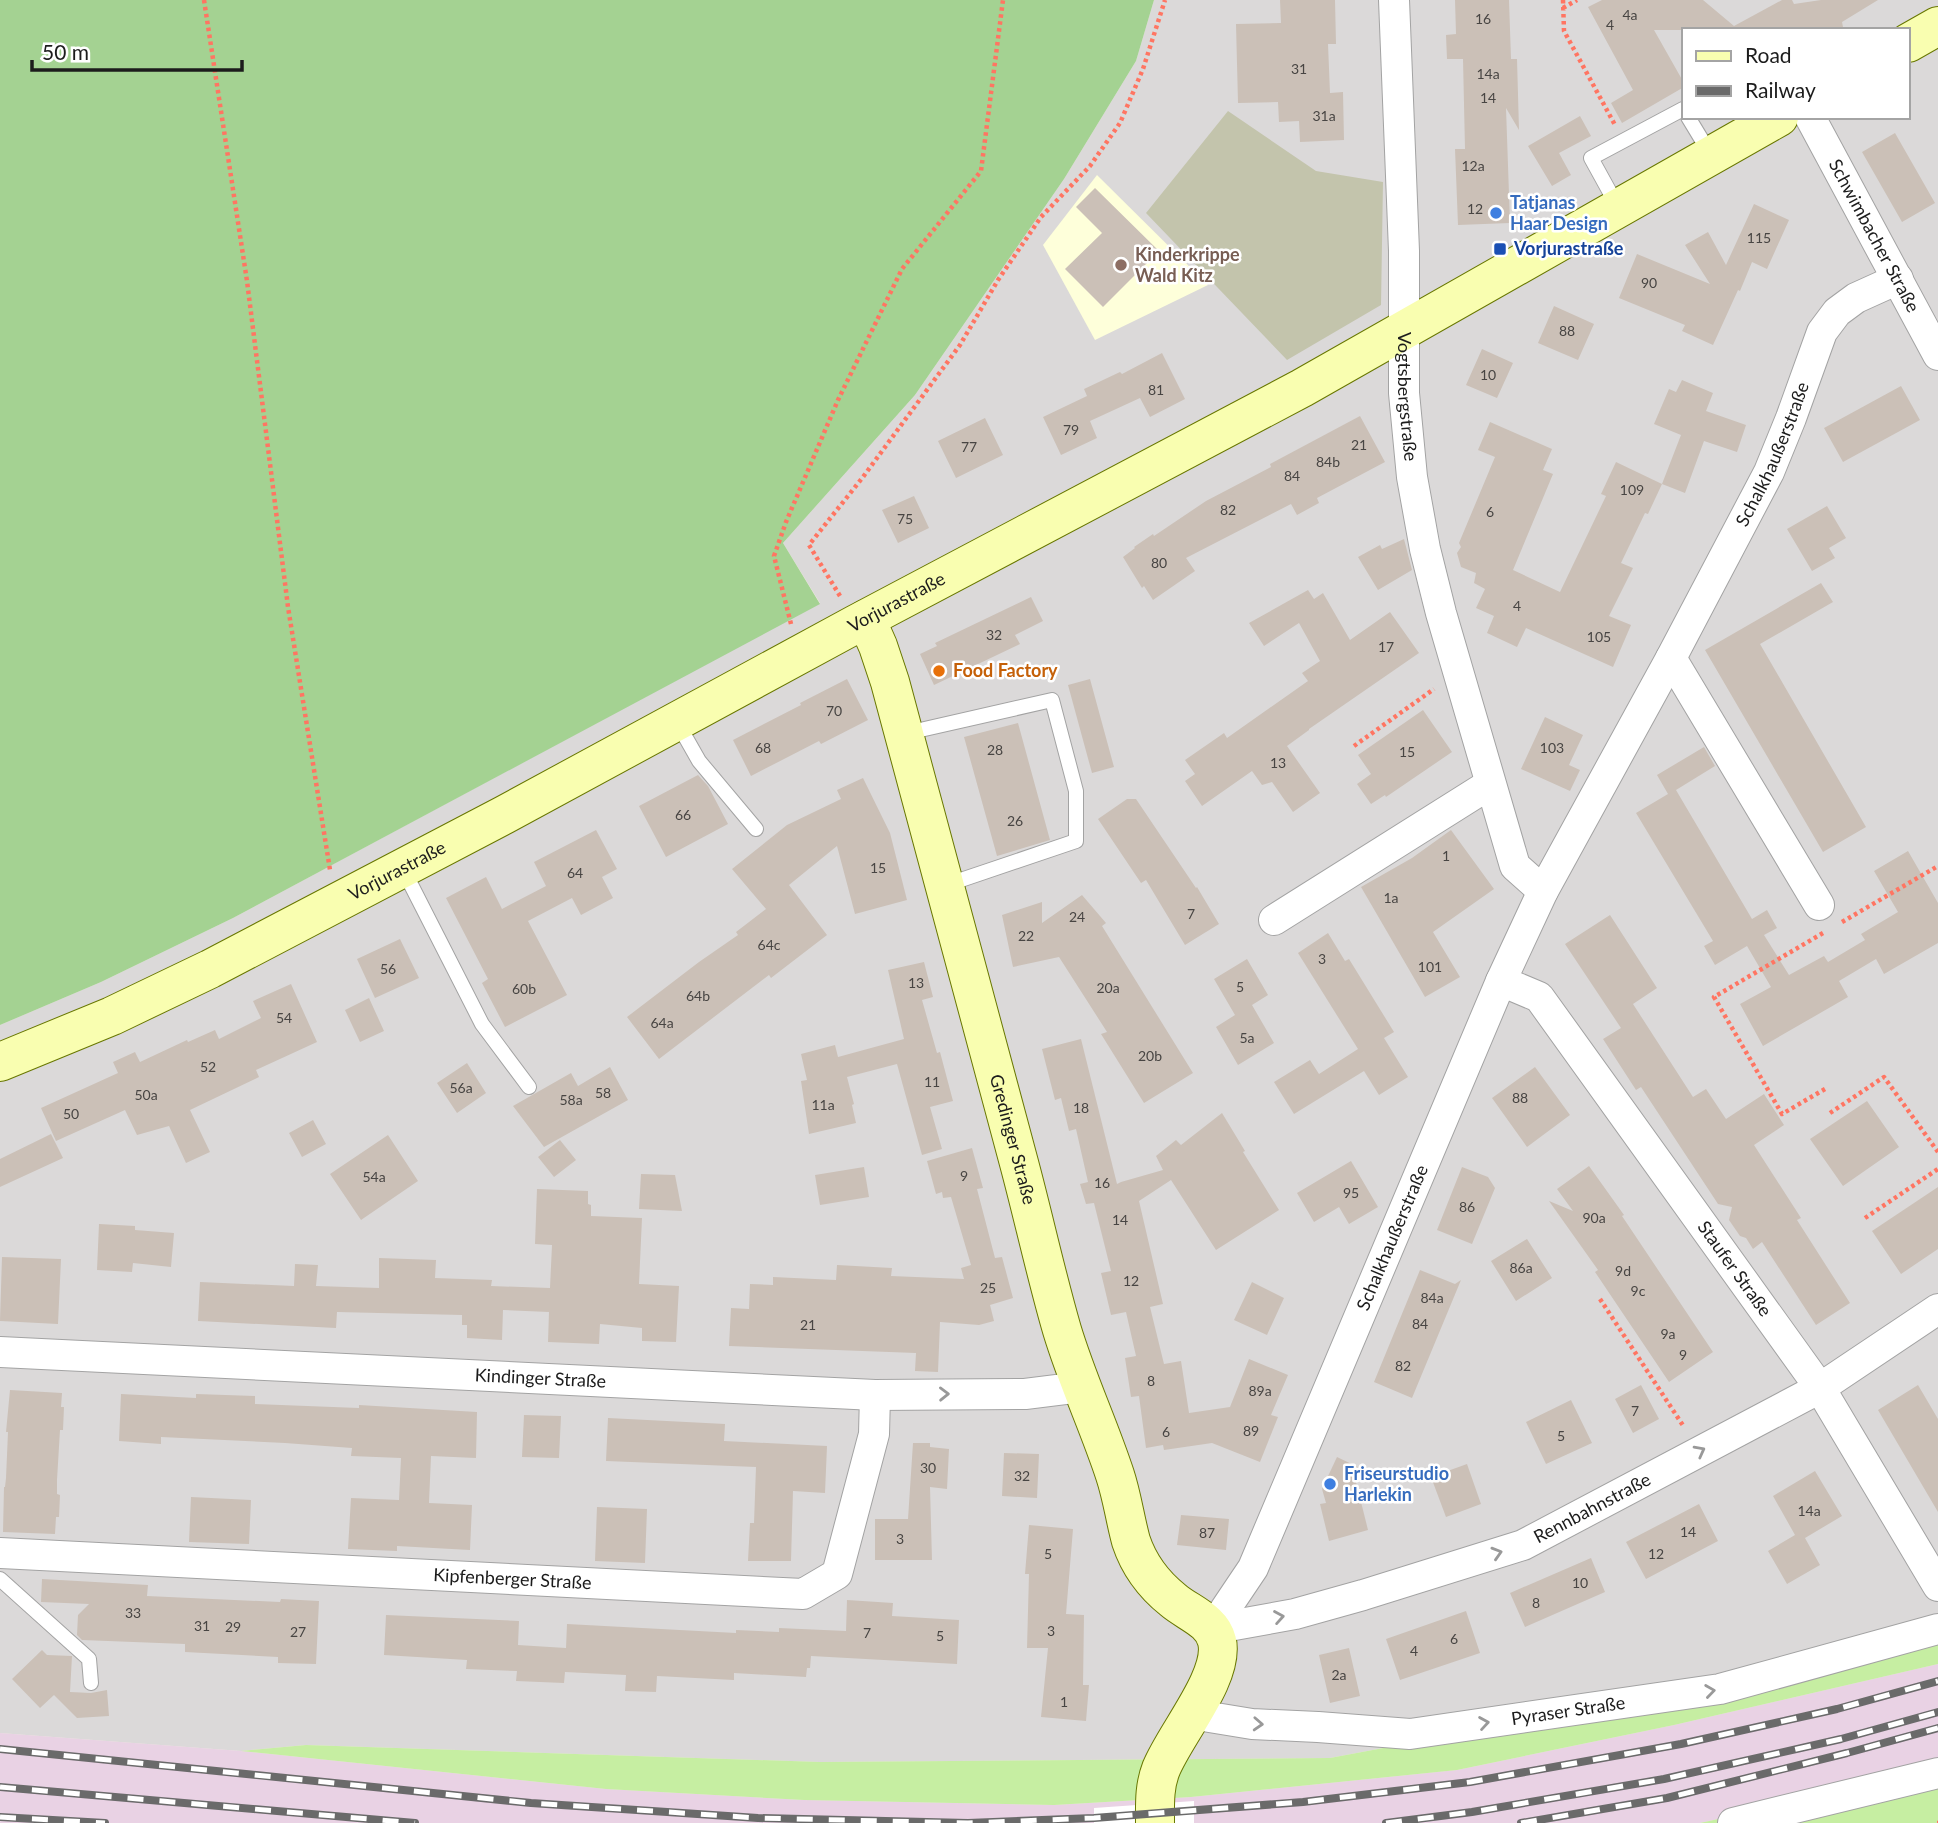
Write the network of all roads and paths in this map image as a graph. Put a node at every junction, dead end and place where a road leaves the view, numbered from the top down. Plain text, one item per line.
1 (204, 0) edge
2 (1003, 0) edge
3 (1165, 0) edge
4 (1394, 0) edge
5 (1563, 0) edge
6 (1577, 0) edge
7 (1563, 8) junction
8 (1938, 26) edge
9 (1910, 42) edge
10 (1682, 110) edge
11 (1689, 119) edge
12 (1776, 119) edge
13 (1811, 119) edge
14 (1623, 141) junction
15 (1711, 156) junction
16 (1619, 209) junction
17 (1898, 279) junction
18 (1402, 331) junction
19 (1938, 355) edge
20 (861, 622) junction
21 (791, 625) dead end
22 (1671, 658) junction
23 (1458, 673) junction
24 (677, 722) junction
25 (904, 734) junction
26 (1354, 746) dead end
27 (1490, 784) junction
28 (756, 829) dead end
29 (403, 869) junction
30 (944, 886) junction
31 (1543, 891) junction
32 (344, 900) junction
33 (1819, 905) dead end
34 (1274, 920) dead end
35 (1501, 981) junction
36 (1714, 997) dead end
37 (0, 1062) edge
38 (529, 1087) dead end
39 (1825, 1089) dead end
40 (1830, 1112) dead end
41 (1938, 1152) edge
42 (1938, 1169) edge
43 (1865, 1218) dead end
44 (1600, 1299) dead end
45 (1938, 1309) edge
46 (0, 1352) edge
47 (1081, 1387) junction
48 (1820, 1388) junction
49 (875, 1395) junction
50 (1700, 1452) junction
51 (0, 1553) edge
52 (0, 1578) edge
53 (1938, 1587) edge
54 (1212, 1629) junction
55 (1938, 1629) edge
56 (91, 1683) dead end
57 (1191, 1714) junction
58 (1938, 1773) edge
59 (1155, 1809) edge
60 (1733, 1823) edge

1 - 32 path
2 - 21 path
3 - 20 path
4 - 18 street, Vogtsbergstraße
5 - 7 path
6 - 7 path
7 - 14 path
8 - 9 main road
10 - 14 lane
11 - 15 lane
12 - 15 main road, Vorjurastraße
13 - 17 street, Schwimbacher Straße
14 - 16 lane
15 - 16 main road, Vorjurastraße
16 - 18 main road, Vorjurastraße
17 - 19 street, Schwimbacher Straße
17 - 22 street, Schalkhaußerstraße
18 - 20 main road, Vorjurastraße
18 - 23 street, Vogtsbergstraße
20 - 24 main road, Vorjurastraße
20 - 25 main road, Gredinger Straße
22 - 31 street, Schalkhaußerstraße
22 - 33 street
23 - 26 path
23 - 27 street, Vogtsbergstraße
24 - 28 lane
24 - 29 main road, Vorjurastraße
25 - 30 main road, Gredinger Straße
25 - 30 lane
27 - 31 street, Vogtsbergstraße
27 - 34 street
29 - 32 main road, Vorjurastraße
29 - 38 lane
30 - 47 main road, Gredinger Straße
31 - 35 street, Schalkhaußerstraße
32 - 37 main road, Vorjurastraße
35 - 48 street, Staufer Straße
35 - 54 street, Schalkhaußerstraße
36 - 39 path
40 - 41 path
42 - 43 path
44 - 50 path
45 - 48 street, Rennbahnstraße
46 - 49 street, Kindinger Straße
49 -> 47 street, Kindinger Straße
47 - 54 main road, Gredinger Straße
50 -> 48 street, Rennbahnstraße
48 - 53 street, Staufer Straße
49 - 51 street, Kipfenberger Straße
54 -> 50 street, Rennbahnstraße
52 - 56 lane
54 - 57 main road
57 -> 55 street, Pyraser Straße
57 - 59 main road
58 - 60 street

